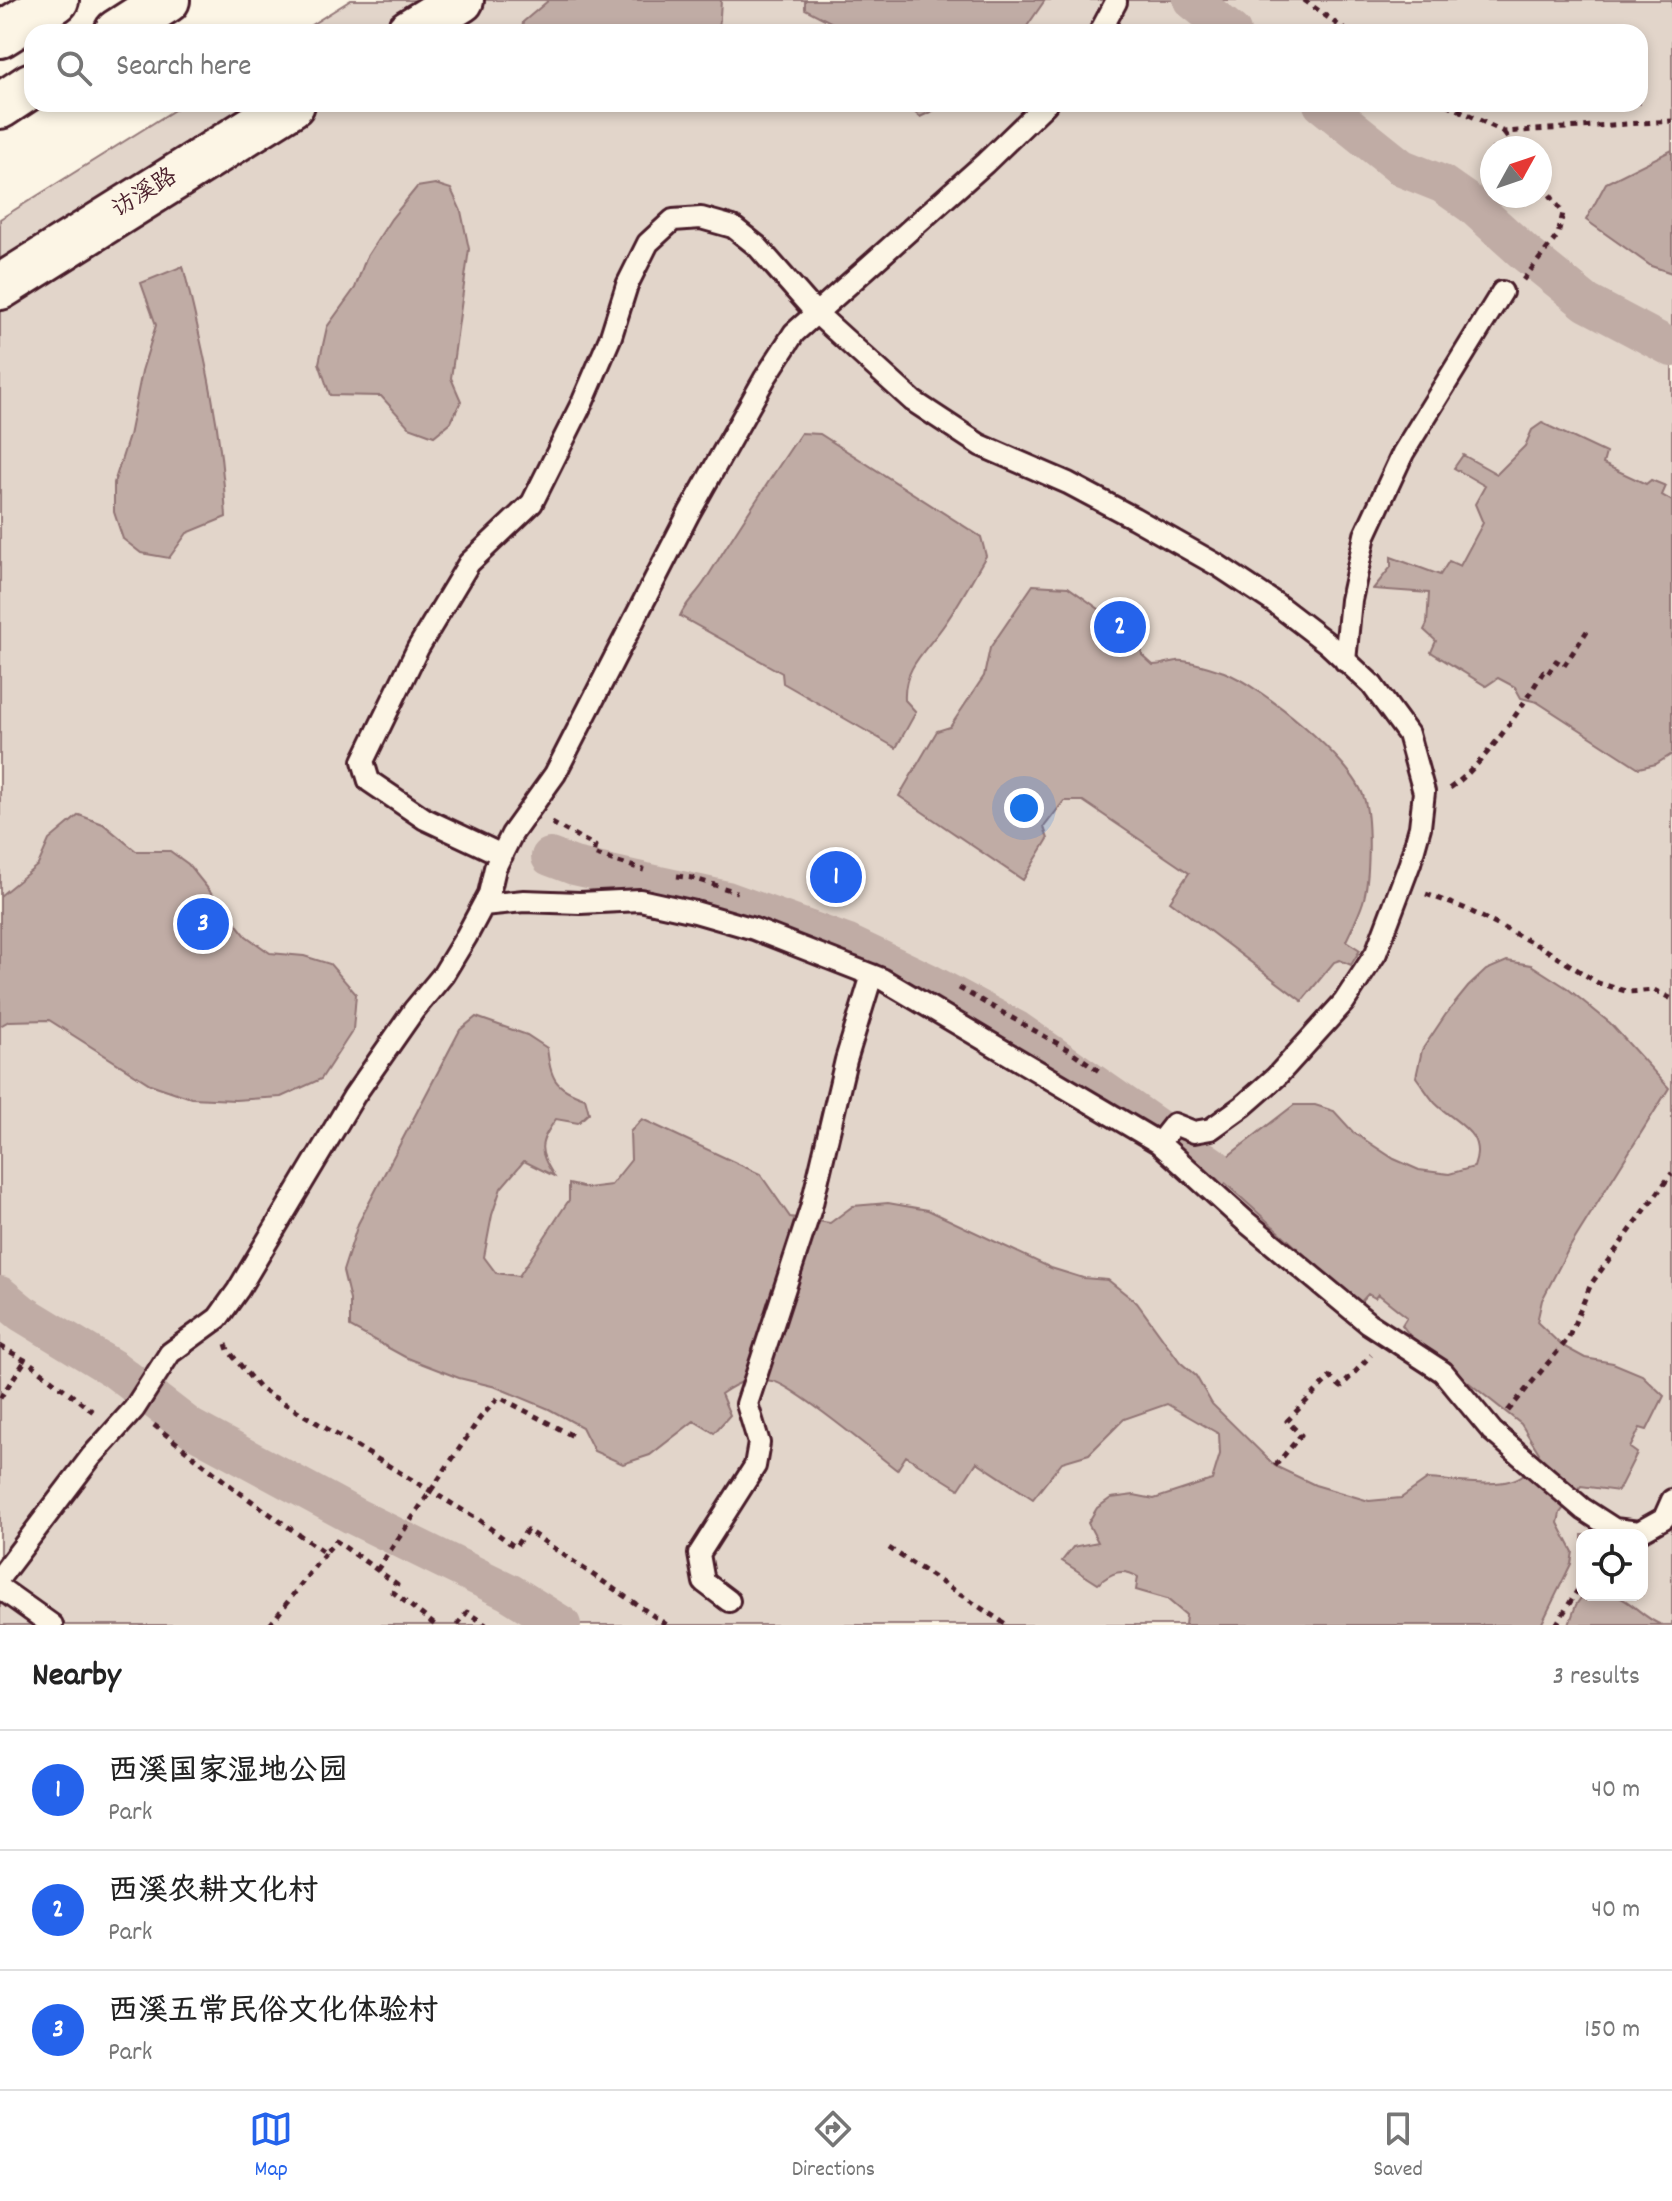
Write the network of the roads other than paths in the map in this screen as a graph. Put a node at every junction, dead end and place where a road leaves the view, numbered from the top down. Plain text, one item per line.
1 (56, 0) edge
2 (167, 0) edge
3 (461, 0) edge
4 (1116, 2) edge
5 (130, 24) edge
6 (422, 24) edge
7 (1104, 24) edge
8 (0, 35) edge
9 (24, 90) edge
10 (0, 106) edge
11 (279, 112) edge
12 (1038, 112) edge
13 (0, 287) edge
14 (1502, 292) dead end
15 (815, 312) junction
16 (1345, 661) junction
17 (502, 855) junction
18 (483, 905) junction
19 (872, 975) junction
20 (1159, 1143) junction
21 (1672, 1500) edge
22 (0, 1577) edge
23 (0, 1588) edge
24 (729, 1601) dead end
25 (52, 1625) edge

1 - 8 main road
2 - 5 main road
3 - 6 main road
4 - 7 lane
9 - 10 main road
11 - 13 main road, 访溪路
12 - 15 lane
14 - 16 lane
15 - 16 lane
15 - 17 lane
15 - 17 lane
16 - 20 lane
17 - 18 lane
18 - 19 lane
18 - 22 lane
19 - 20 lane
19 - 24 lane
20 - 21 lane
23 - 25 lane

